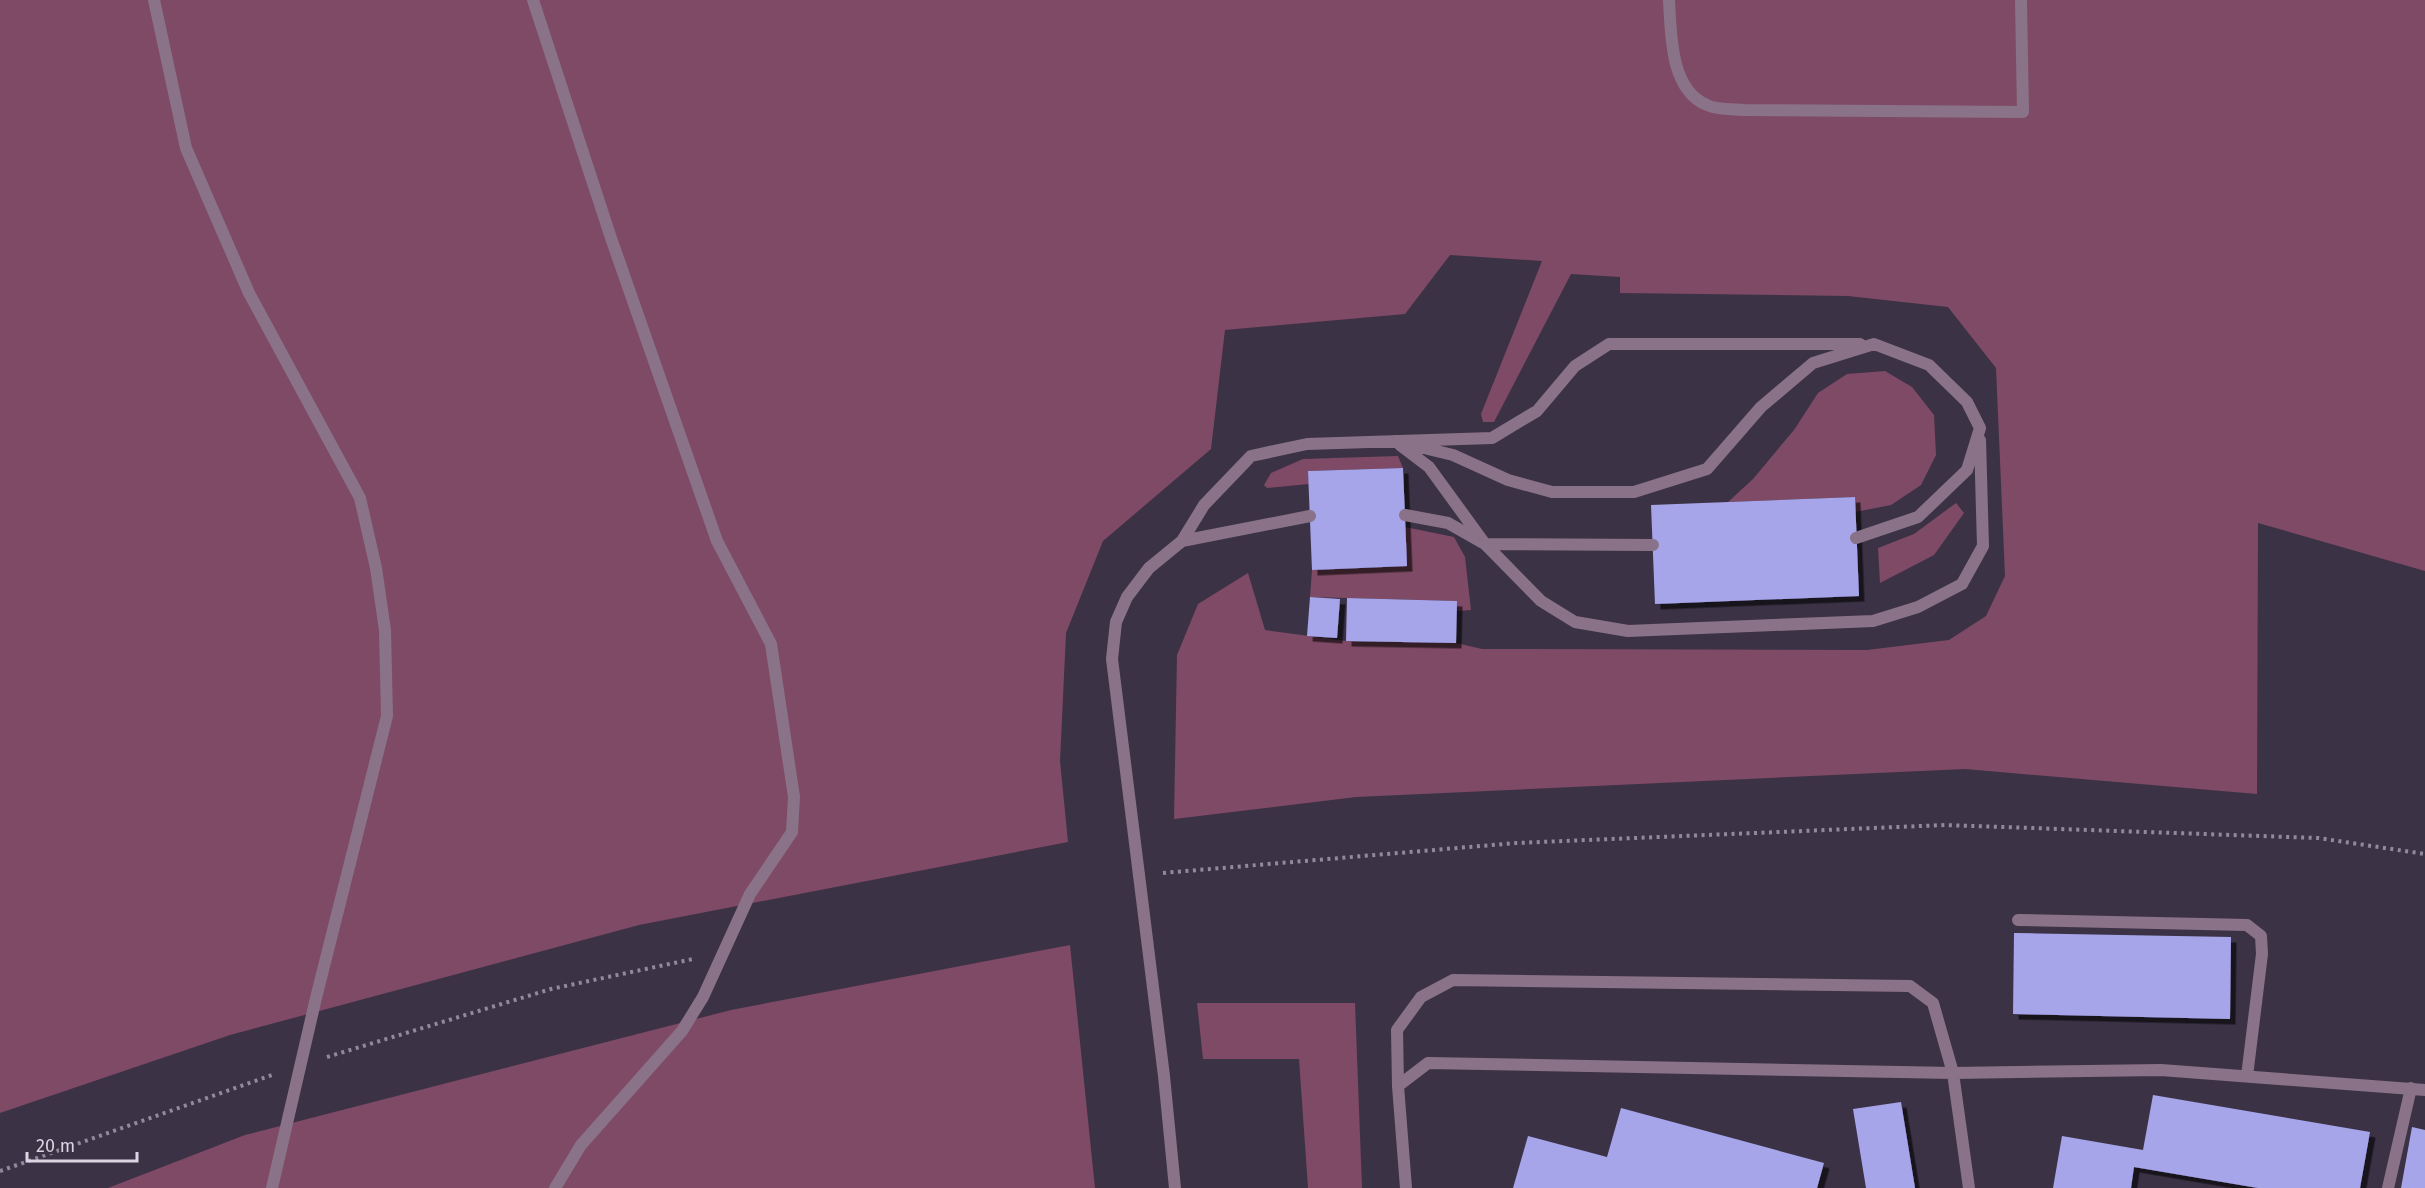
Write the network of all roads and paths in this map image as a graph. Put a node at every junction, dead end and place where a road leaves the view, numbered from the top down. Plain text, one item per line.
1 (154, 0) edge
2 (533, 0) edge
3 (1669, 0) edge
4 (2021, 0) edge
5 (1874, 344) junction
6 (1980, 428) junction
7 (1395, 441) junction
8 (1405, 514) dead end
9 (1310, 516) dead end
10 (1856, 538) dead end
11 (1182, 541) junction
12 (1485, 544) junction
13 (1653, 545) dead end
14 (2425, 854) edge
15 (1138, 875) junction
16 (2018, 920) dead end
17 (723, 952) junction
18 (300, 1065) junction
19 (1953, 1073) junction
20 (2247, 1076) junction
21 (1398, 1086) junction
22 (2411, 1088) junction
23 (2425, 1090) edge
24 (0, 1171) edge
25 (272, 1188) edge
26 (555, 1188) edge
27 (1175, 1188) edge
28 (1406, 1188) edge
29 (1970, 1188) edge
30 (2388, 1188) edge

1 - 18 street
2 - 17 street
3 - 4 street
5 - 6 street
5 - 7 street
5 - 7 street
6 - 10 street
6 - 12 street
7 - 11 street
7 - 12 street
8 - 12 street
9 - 11 street
11 - 15 street
12 - 13 street
14 - 15 path
15 - 27 street
16 - 20 street
17 - 18 path
17 - 26 street
18 - 24 path
18 - 25 street
19 - 20 street
19 - 21 street
19 - 21 street
19 - 29 street
20 - 22 street
21 - 28 street
22 - 23 street
22 - 30 street

